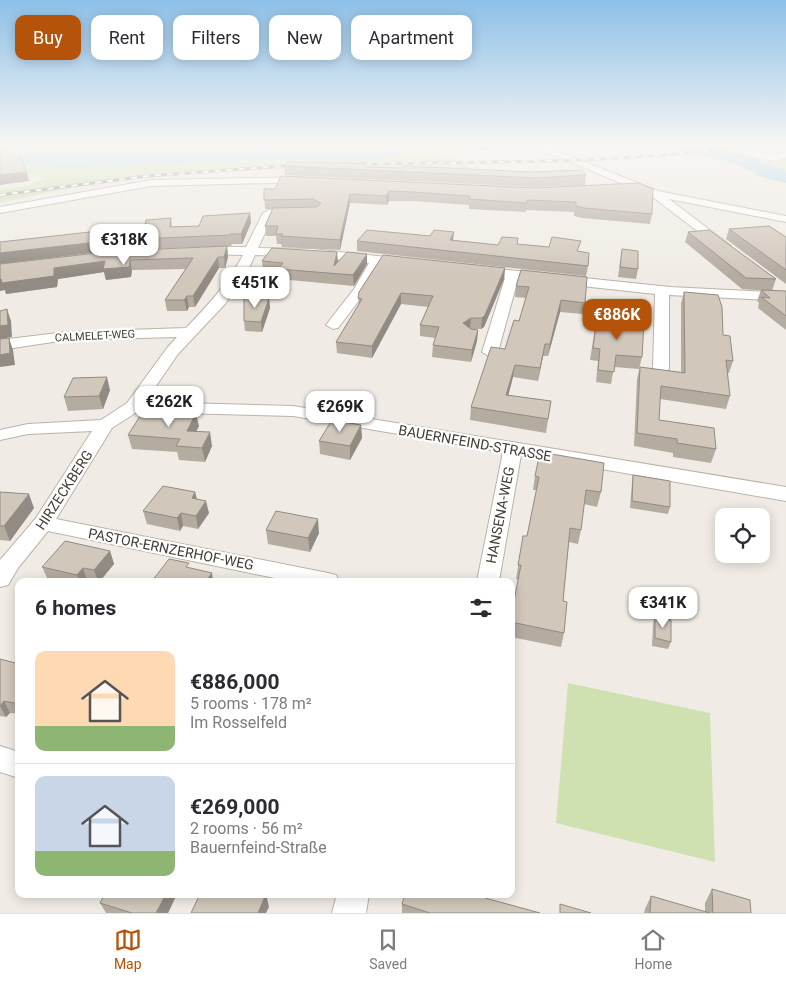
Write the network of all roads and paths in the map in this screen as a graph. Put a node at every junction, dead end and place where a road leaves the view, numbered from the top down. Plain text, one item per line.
1 (114, 190) edge
2 (646, 190) edge
3 (654, 193) junction
4 (0, 210) edge
5 (305, 213) edge
6 (786, 219) edge
7 (192, 250) edge
8 (251, 251) junction
9 (733, 251) edge
10 (377, 260) junction
11 (416, 264) edge
12 (464, 269) edge
13 (513, 274) junction
14 (662, 291) junction
15 (783, 292) edge
16 (333, 325) dead end
17 (190, 332) junction
18 (479, 336) edge
19 (495, 336) junction
20 (0, 345) edge
21 (490, 352) edge
22 (661, 369) edge
23 (133, 406) junction
24 (105, 425) junction
25 (0, 436) edge
26 (513, 450) junction
27 (786, 494) edge
28 (43, 523) junction
29 (3, 569) edge
30 (313, 578) edge
31 (489, 578) edge
32 (0, 759) edge
33 (15, 764) edge
34 (352, 898) edge
35 (349, 913) edge

1 - 4 street
2 - 3 street
3 - 6 street
3 - 9 street
5 - 8 street
7 - 8 street
8 - 10 street
8 - 17 street
10 - 11 street
10 - 16 street
12 - 13 street
13 - 14 street
13 - 19 street
14 - 15 street
14 - 22 street
17 - 20 street, CALMELET-WEG
17 - 23 street
18 - 19 street
19 - 21 street
23 - 24 street, HIRZECKBERG
23 - 26 street, BAUERNFEIND-STRASSE
24 - 25 street
24 - 28 street, HIRZECKBERG
26 - 27 street, BAUERNFEIND-STRASSE
26 - 31 street, HANSENA-WEG
28 - 29 street, HIRZECKBERG
28 - 30 street, PASTOR-ERNZERHOF-WEG
32 - 33 street
34 - 35 street

